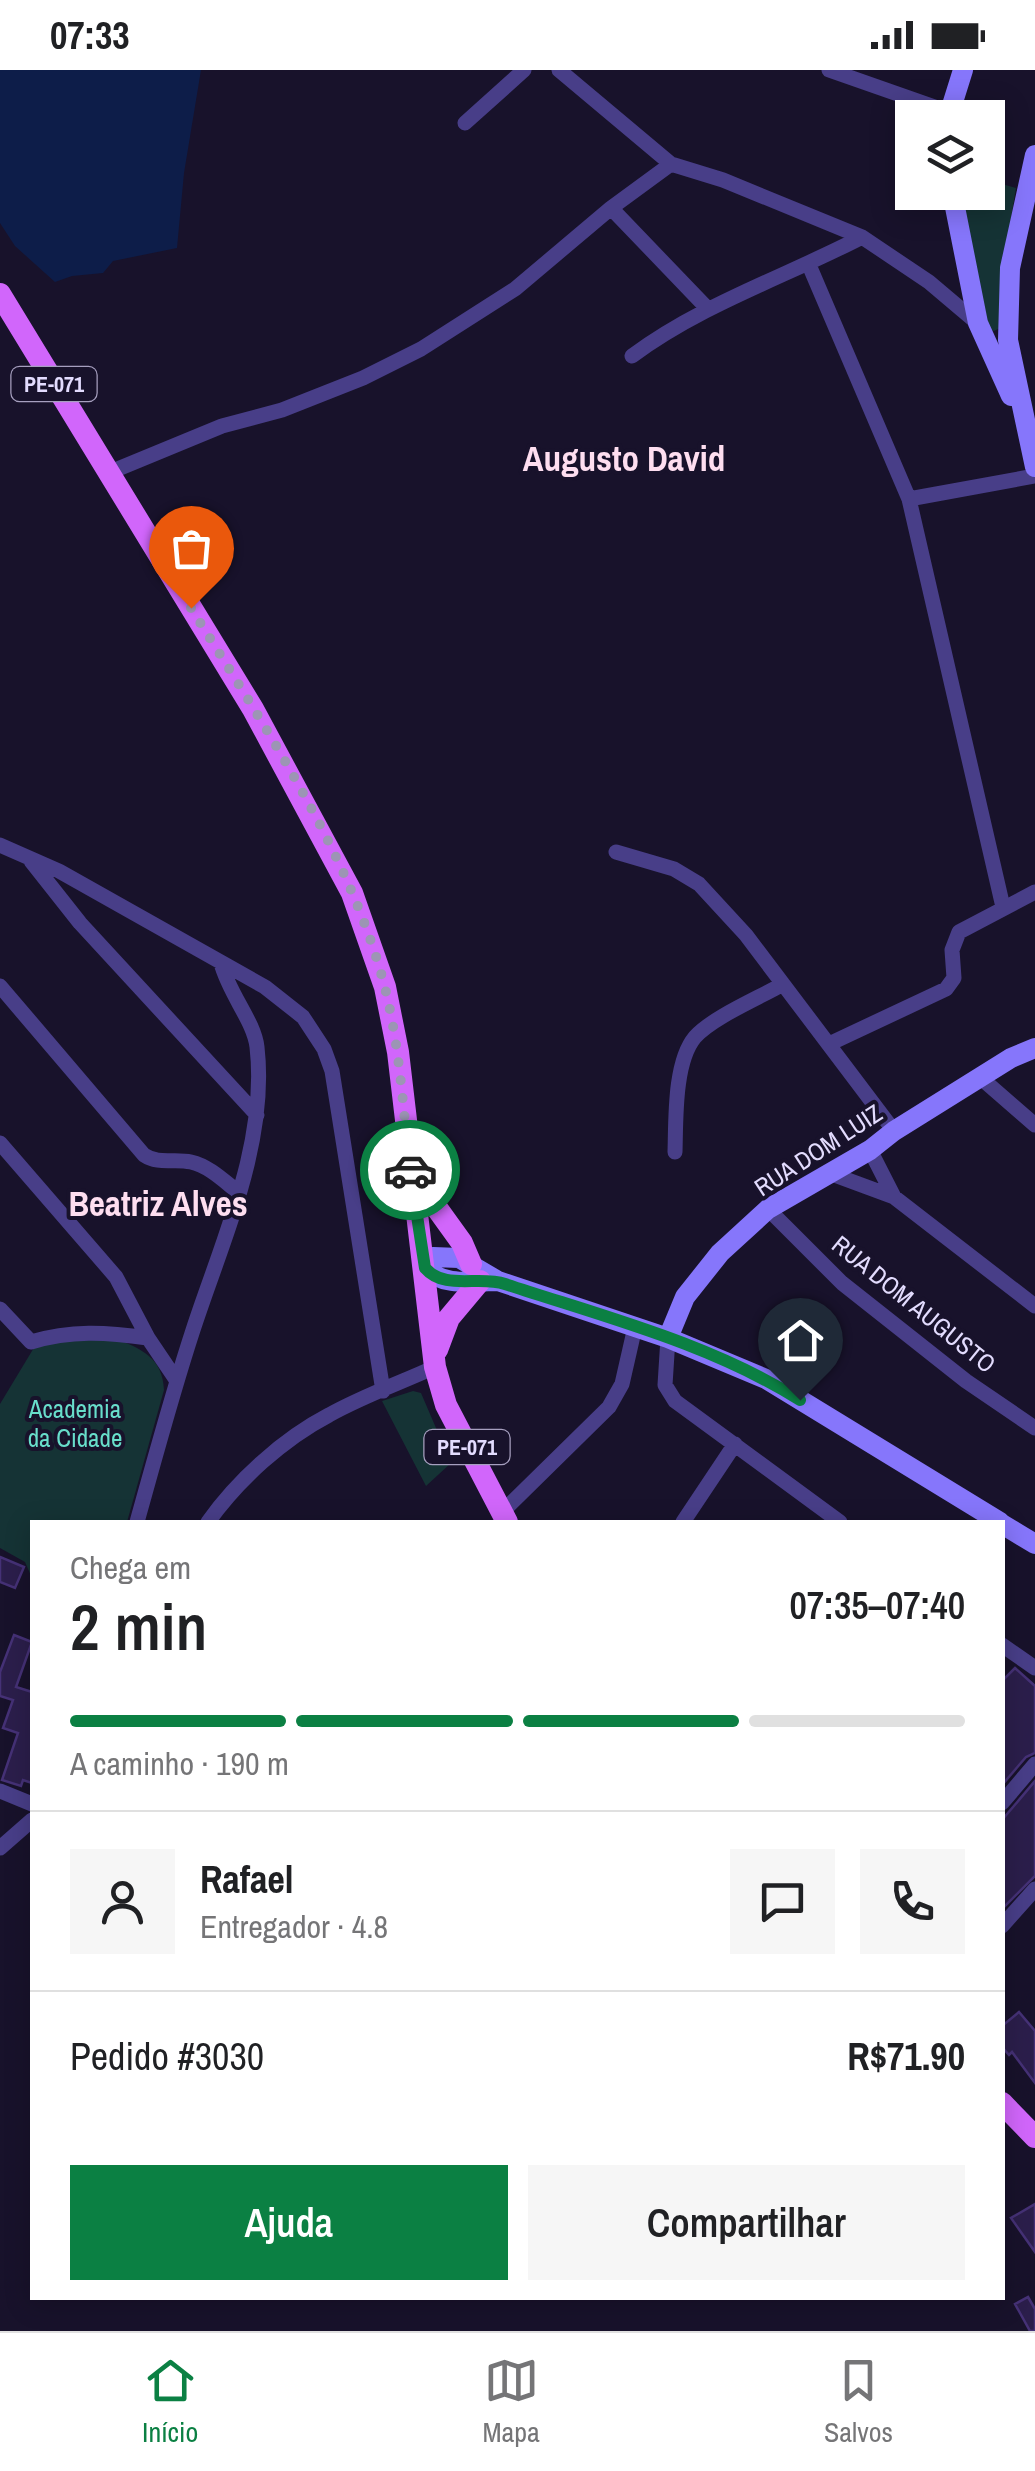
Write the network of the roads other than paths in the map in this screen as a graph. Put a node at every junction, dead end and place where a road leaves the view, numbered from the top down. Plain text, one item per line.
1 (524, 70) edge
2 (559, 70) edge
3 (829, 70) edge
4 (962, 70) edge
5 (908, 100) edge
6 (953, 100) edge
7 (465, 123) dead end
8 (1035, 155) edge
9 (671, 164) junction
10 (610, 208) junction
11 (956, 210) edge
12 (862, 238) junction
13 (809, 265) junction
14 (0, 294) edge
15 (707, 308) junction
16 (978, 323) junction
17 (1009, 344) junction
18 (632, 356) dead end
19 (1026, 429) junction
20 (1035, 467) edge
21 (108, 473) junction
22 (1035, 476) edge
23 (909, 499) junction
24 (0, 845) edge
25 (616, 852) dead end
26 (31, 861) junction
27 (1035, 892) edge
28 (1004, 908) junction
29 (221, 964) junction
30 (783, 984) junction
31 (0, 986) edge
32 (829, 1044) junction
33 (1035, 1048) edge
34 (980, 1078) junction
35 (257, 1115) junction
36 (1035, 1125) edge
37 (894, 1131) junction
38 (0, 1143) edge
39 (870, 1150) junction
40 (675, 1152) dead end
41 (410, 1171) junction
42 (829, 1172) junction
43 (238, 1192) junction
44 (894, 1197) junction
45 (768, 1209) junction
46 (425, 1268) junction
47 (483, 1275) junction
48 (1035, 1306) edge
49 (0, 1308) edge
50 (636, 1327) junction
51 (148, 1338) junction
52 (668, 1338) junction
53 (435, 1363) junction
54 (177, 1381) junction
55 (383, 1392) junction
56 (1035, 1428) edge
57 (736, 1444) junction
58 (818, 1516) edge
59 (504, 1518) edge
60 (139, 1520) edge
61 (209, 1520) edge
62 (684, 1520) edge
63 (996, 1520) edge
64 (1005, 1525) edge
65 (1035, 1544) edge
66 (1005, 1651) edge
67 (1035, 1668) edge
68 (1035, 1764) edge
69 (0, 1790) edge
70 (1005, 1800) edge
71 (30, 1803) edge
72 (30, 1822) edge
73 (0, 1848) edge
74 (1035, 1889) edge
75 (1005, 1923) edge
76 (1005, 2106) edge
77 (1035, 2137) edge

1 - 7 street
2 - 9 street
3 - 5 street
4 - 6 street
8 - 17 street
9 - 10 street
9 - 12 street
10 - 15 street
10 - 21 street
11 - 16 street
12 - 13 street
12 - 16 street
13 - 15 street
13 - 23 street
14 - 21 main road, PE-071
15 - 18 street
16 - 17 street
16 - 19 street
17 - 19 street
19 - 20 street
21 - 41 main road, PE-071
22 - 23 street
23 - 28 street
24 - 26 street
25 - 30 street
26 - 29 street
26 - 35 street
27 - 28 street
28 - 32 street
29 - 35 street
29 - 55 street
30 - 32 street
30 - 40 street
31 - 43 street
32 - 37 street
33 - 34 street, RUA DOM LUIZ
34 - 36 street
34 - 37 street, RUA DOM LUIZ
35 - 43 street
37 - 39 street, RUA DOM LUIZ
38 - 51 street
39 - 42 street, RUA DOM LUIZ
39 - 44 street
41 - 46 main road, PE-071
41 - 47 main road
42 - 44 street
42 - 45 street, RUA DOM LUIZ
43 - 54 street
44 - 48 street
45 - 52 street, RUA DOM LUIZ
45 - 56 street, RUA DOM AUGUSTO
46 - 47 street
46 - 53 main road, PE-071
47 - 50 street
47 - 53 main road
49 - 51 street
50 - 52 street
50 - 59 street
51 - 54 street
52 - 57 street
52 - 63 street
53 - 55 street
53 - 59 main road, PE-071
54 - 60 street
55 - 61 street
57 - 58 street
57 - 62 street
64 - 65 street
66 - 67 street
68 - 70 street
69 - 71 street
72 - 73 street
74 - 75 street
76 - 77 main road

